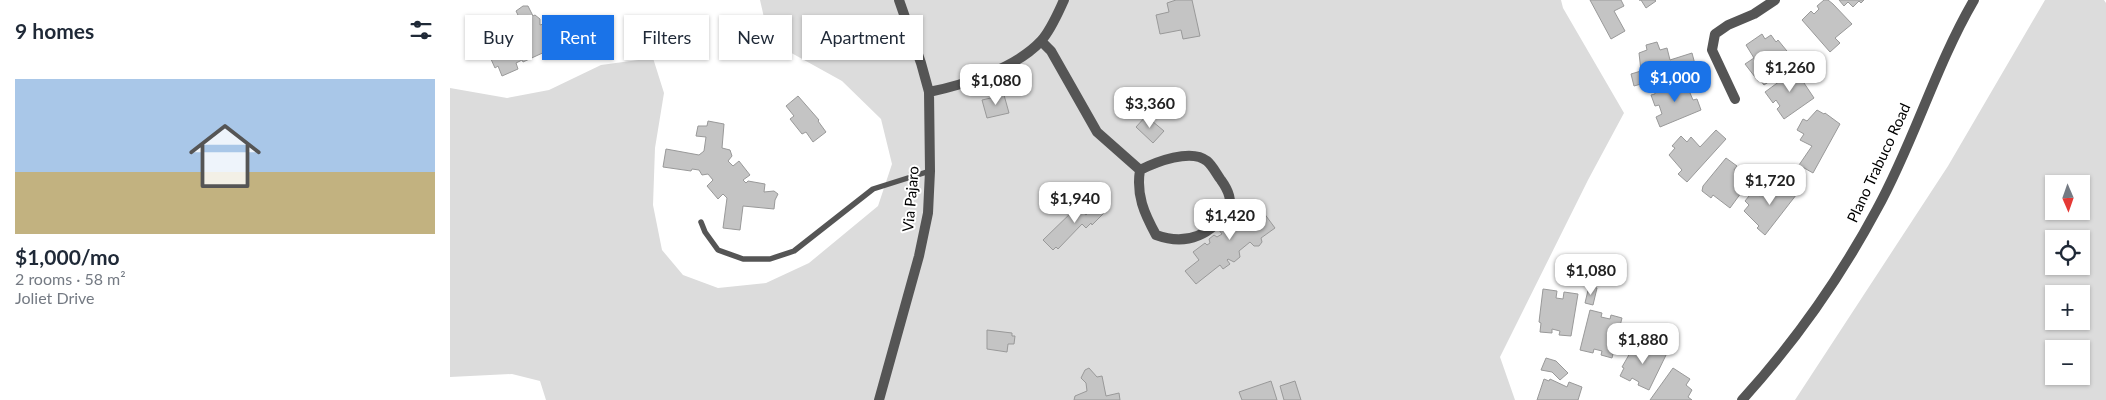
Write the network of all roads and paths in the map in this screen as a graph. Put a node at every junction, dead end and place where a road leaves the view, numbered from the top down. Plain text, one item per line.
1 (899, 0) edge
2 (1064, 0) edge
3 (1775, 0) edge
4 (1974, 0) edge
5 (1041, 40) junction
6 (929, 92) junction
7 (1735, 99) dead end
8 (1140, 170) junction
9 (930, 171) junction
10 (701, 222) dead end
11 (879, 400) edge
12 (1742, 400) edge

1 - 6 street, Via Pajaro
2 - 5 street
3 - 7 street
4 - 12 street, Plano Trabuco Road
5 - 6 street
5 - 8 street
6 - 9 street, Via Pajaro
8 - 8 street
9 - 10 lane
9 - 11 street, Via Pajaro

